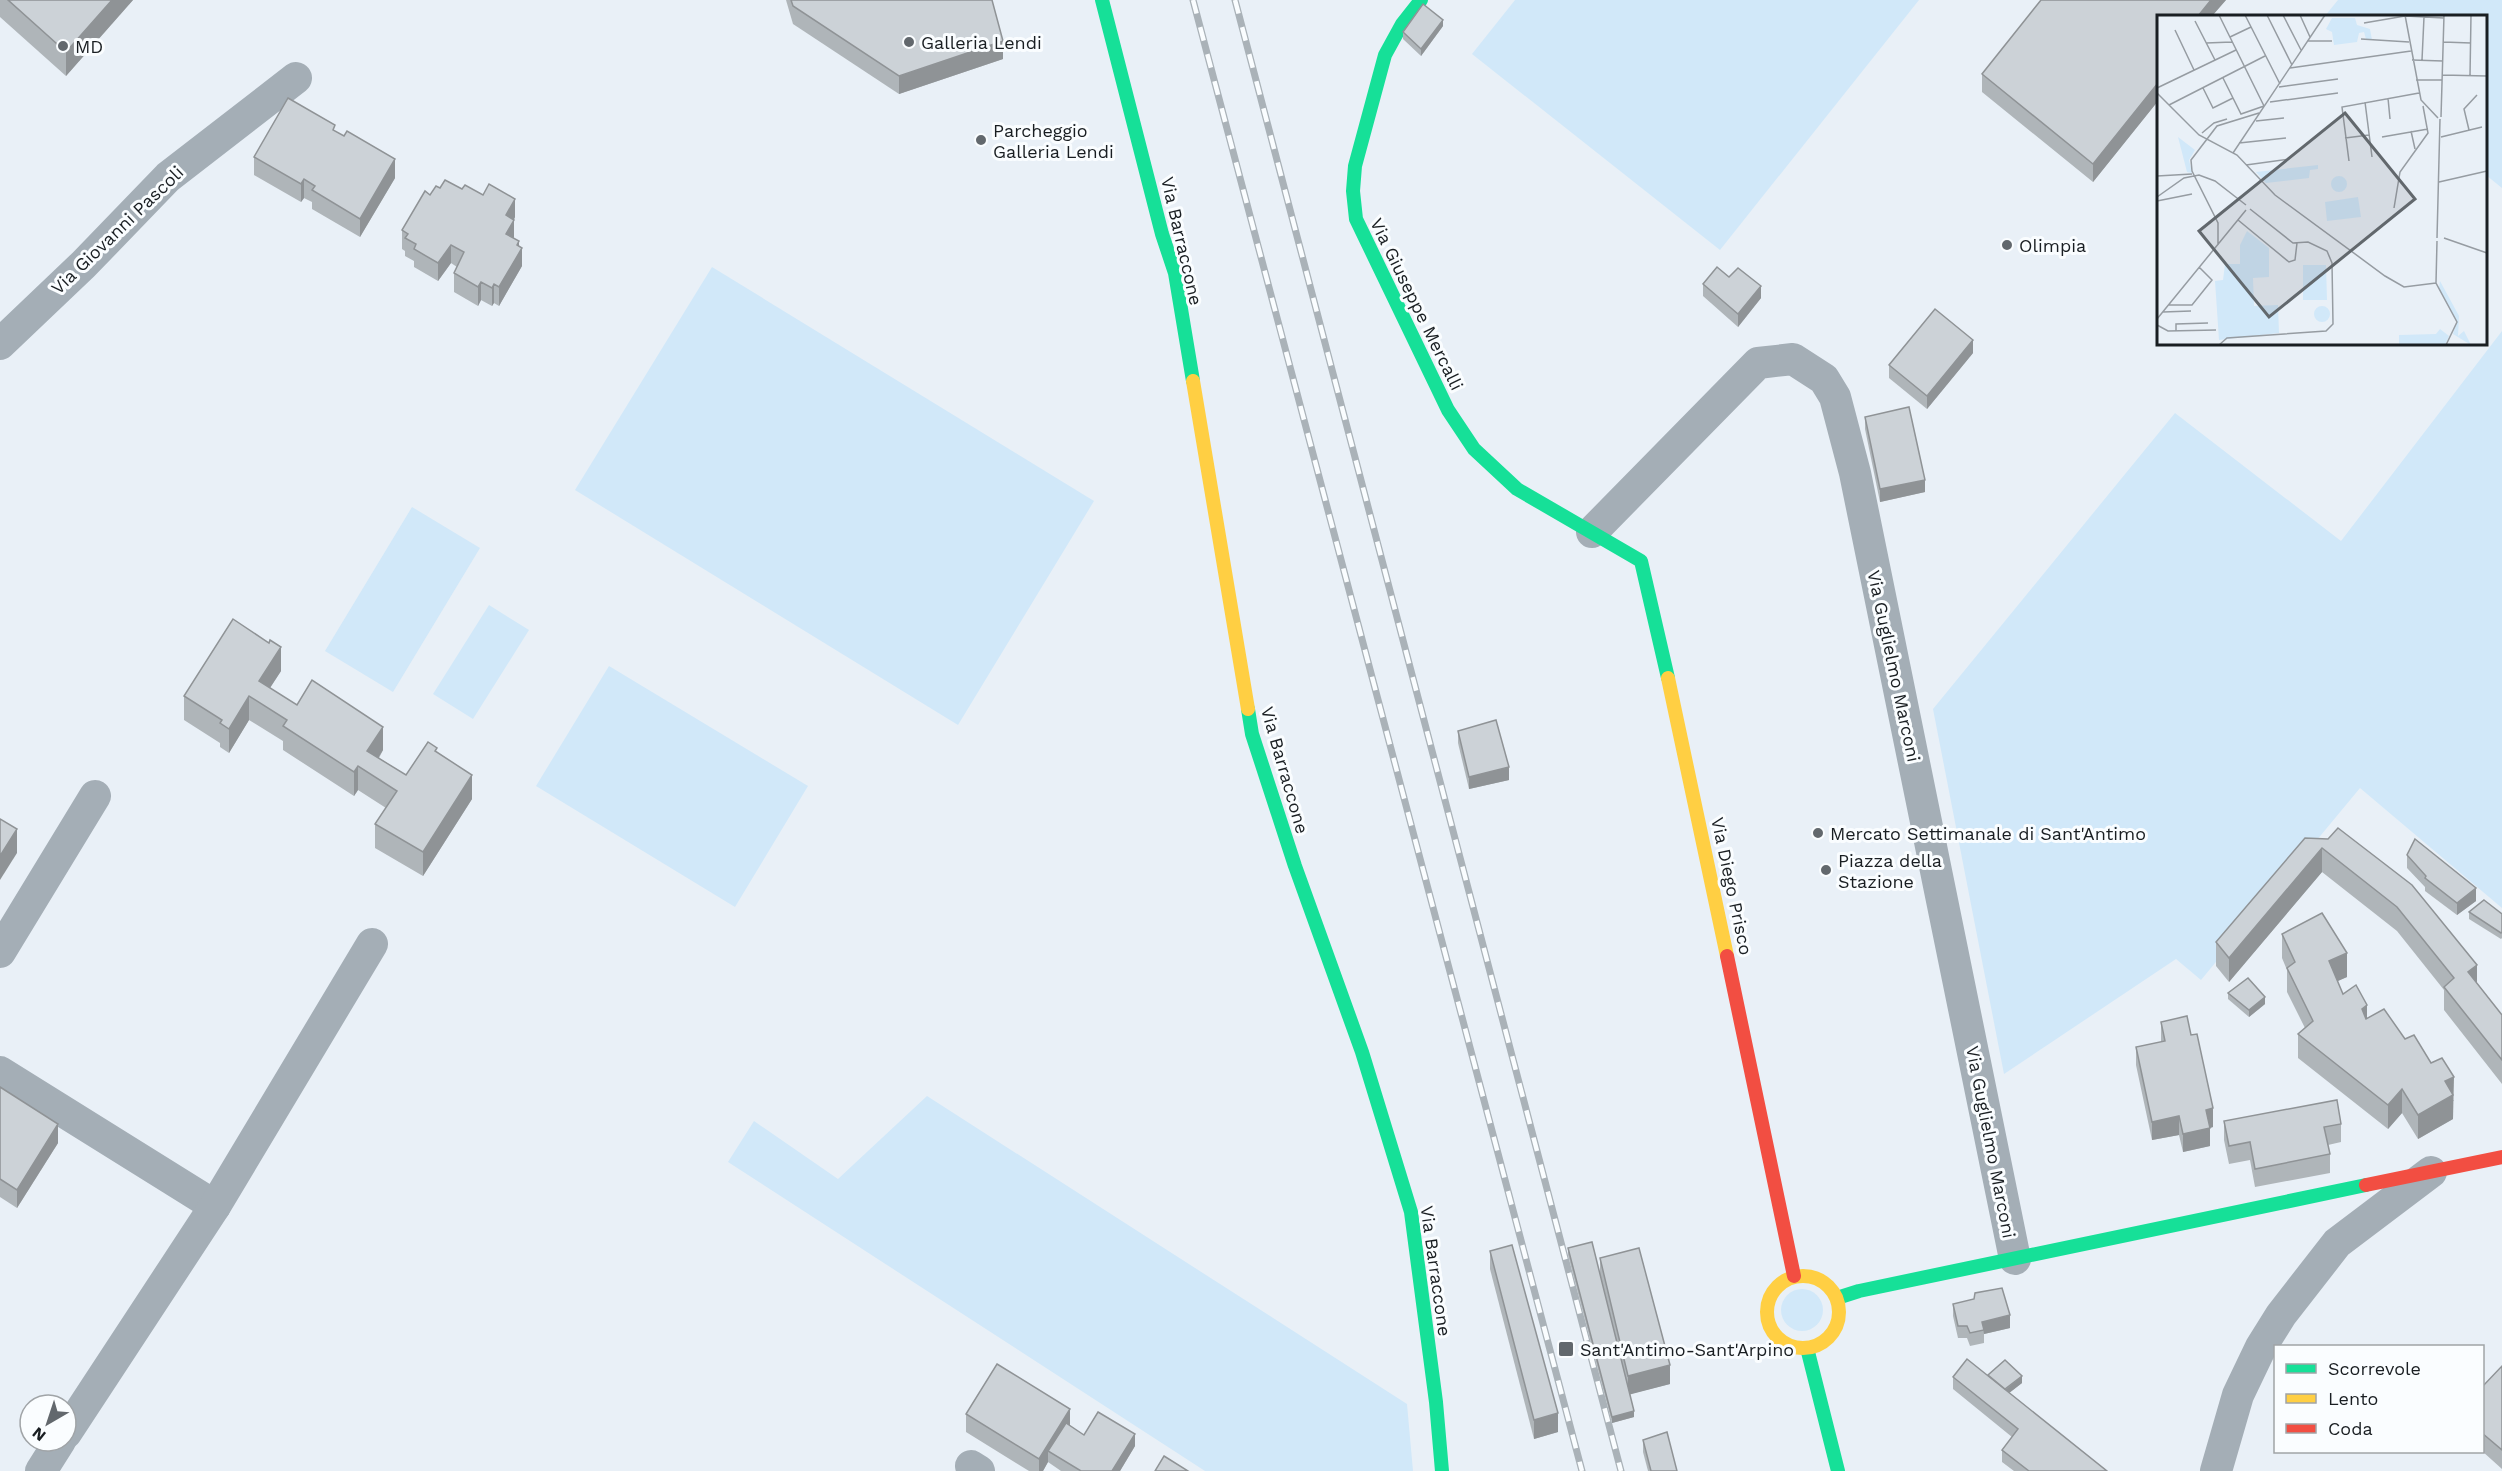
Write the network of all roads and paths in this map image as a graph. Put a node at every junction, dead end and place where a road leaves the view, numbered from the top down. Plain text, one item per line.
1 (1102, 0) edge
2 (1421, 0) edge
3 (296, 78) dead end
4 (0, 344) edge
5 (1592, 532) junction
6 (95, 796) dead end
7 (372, 944) dead end
8 (0, 952) edge
9 (0, 1072) edge
10 (2502, 1157) edge
11 (2431, 1172) junction
12 (215, 1206) junction
13 (2015, 1259) junction
14 (1794, 1276) junction
15 (1837, 1298) junction
16 (1807, 1348) junction
17 (78, 1414) edge
18 (52, 1453) edge
19 (41, 1471) edge
20 (1442, 1471) edge
21 (1838, 1471) edge
22 (2216, 1471) edge

1 - 20 street, Via Barraccone
2 - 5 street, Via Giuseppe Mercalli
3 - 4 street, Via Giovanni Pascoli
5 - 13 street, Via Guglielmo Marconi
5 - 14 street, Via Diego Prisco
6 - 8 street
7 - 12 street
9 - 12 street
10 - 11 street, Via Guglielmo Marconi
11 - 13 street, Via Guglielmo Marconi
11 - 22 street
12 - 17 street
13 - 15 street, Via Guglielmo Marconi
14 - 15 street
14 - 16 street
15 - 16 street
16 - 21 street
18 - 19 street

